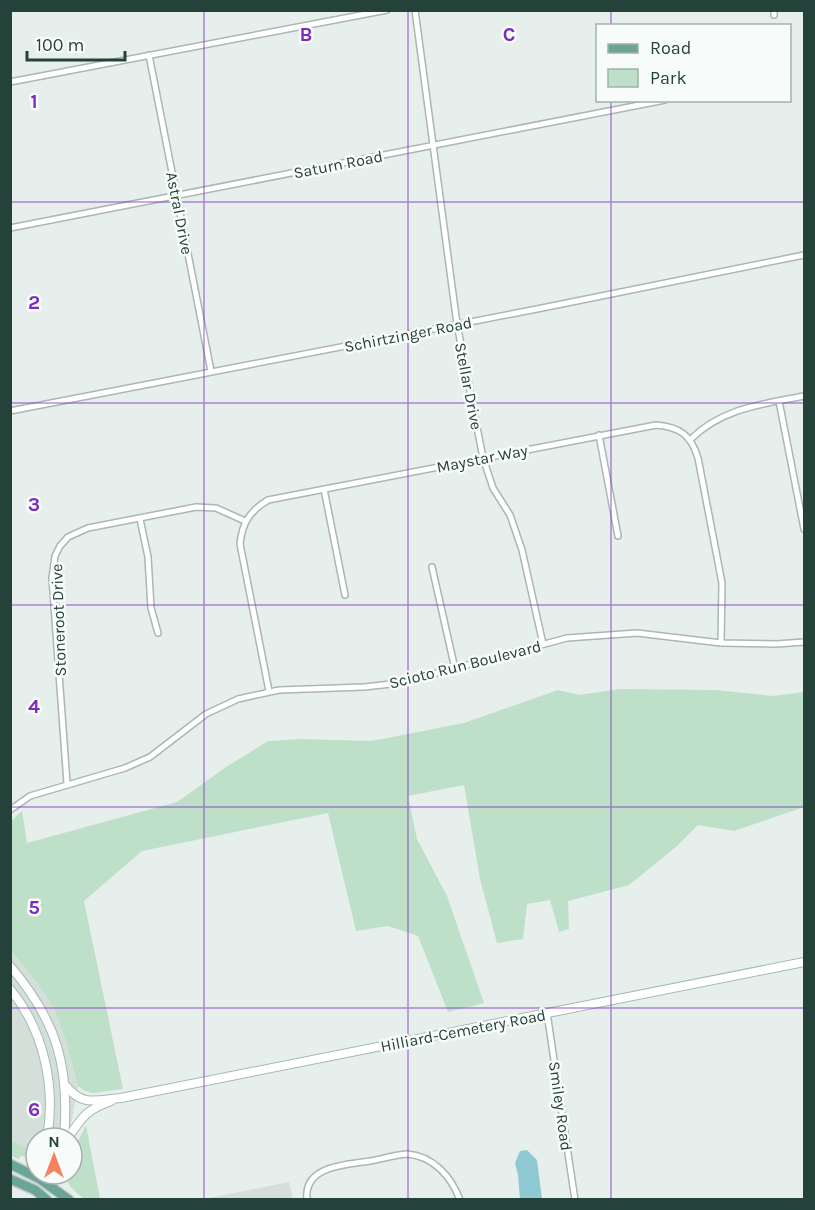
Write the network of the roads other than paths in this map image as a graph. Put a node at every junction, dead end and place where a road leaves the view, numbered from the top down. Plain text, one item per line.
1 (387, 10) edge
2 (415, 10) edge
3 (149, 55) junction
4 (10, 82) edge
5 (655, 102) edge
6 (434, 146) junction
7 (176, 196) junction
8 (10, 228) edge
9 (804, 255) edge
10 (457, 324) junction
11 (211, 371) junction
12 (804, 396) edge
13 (779, 401) junction
14 (10, 411) edge
15 (599, 435) junction
16 (691, 439) junction
17 (483, 458) junction
18 (324, 489) junction
19 (140, 519) junction
20 (245, 521) junction
21 (804, 529) edge
22 (618, 536) dead end
23 (432, 567) dead end
24 (345, 595) dead end
25 (158, 633) dead end
26 (804, 642) edge
27 (722, 643) junction
28 (543, 645) junction
29 (455, 669) junction
30 (269, 691) junction
31 (67, 783) junction
32 (10, 810) edge
33 (804, 962) edge
34 (11, 967) edge
35 (10, 989) edge
36 (547, 1013) junction
37 (66, 1086) junction
38 (121, 1098) junction
39 (49, 1126) edge
40 (66, 1126) edge
41 (75, 1126) edge
42 (10, 1164) edge
43 (24, 1170) edge
44 (10, 1179) edge
45 (36, 1186) edge
46 (52, 1186) edge
47 (35, 1190) junction
48 (47, 1200) edge
49 (69, 1200) edge
50 (307, 1200) edge
51 (460, 1200) edge
52 (574, 1200) edge

1 - 3 street
2 - 6 street, Stellar Drive
3 - 4 street
3 - 7 street, Astral Drive
5 - 6 street, Saturn Road
6 - 7 street, Saturn Road
6 - 10 street, Stellar Drive
7 - 8 street, Saturn Road
7 - 11 street, Astral Drive
9 - 10 street, Schirtzinger Road
10 - 11 street, Schirtzinger Road
10 - 17 street, Stellar Drive
11 - 14 street, Schirtzinger Road
12 - 13 street
13 - 16 street
13 - 21 street
15 - 16 street, Maystar Way
15 - 17 street, Maystar Way
15 - 22 street
16 - 27 street
17 - 18 street, Maystar Way
17 - 28 street, Stellar Drive
18 - 20 street, Maystar Way
18 - 24 street
19 - 20 street, Stoneroot Drive
19 - 25 street
19 - 31 street, Stoneroot Drive
20 - 30 street
23 - 29 street
26 - 27 street, Scioto Run Boulevard
27 - 28 street, Scioto Run Boulevard
28 - 29 street, Scioto Run Boulevard
29 - 30 street, Scioto Run Boulevard
30 - 31 street, Scioto Run Boulevard
31 - 32 street, Scioto Run Boulevard
33 - 36 main road, Hilliard-Cemetery Road
34 - 37 main road
35 - 39 main road
36 - 38 main road, Hilliard-Cemetery Road
36 - 52 street, Smiley Road
37 - 38 main road, Hilliard-Cemetery Road
37 - 40 main road
38 - 41 main road, Hilliard-Cemetery Road
42 - 43 main road
44 - 47 main road
45 - 47 main road
46 - 49 main road
47 - 48 main road
50 - 51 street

